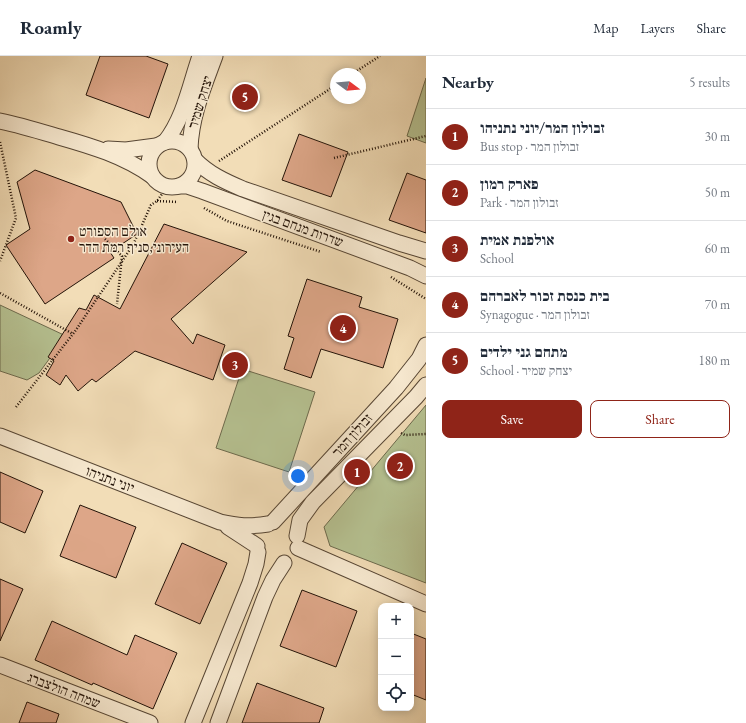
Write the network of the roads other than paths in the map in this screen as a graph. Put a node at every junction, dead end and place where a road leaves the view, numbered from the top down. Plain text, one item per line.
1 (200, 56) edge
2 (215, 56) edge
3 (0, 121) edge
4 (160, 144) junction
5 (99, 149) junction
6 (192, 154) junction
7 (152, 176) junction
8 (173, 186) junction
9 (426, 251) edge
10 (426, 276) edge
11 (426, 345) edge
12 (426, 385) edge
13 (0, 436) edge
14 (220, 522) junction
15 (271, 523) junction
16 (298, 542) junction
17 (258, 549) junction
18 (284, 563) junction
19 (426, 604) edge
20 (0, 665) edge
21 (150, 723) edge
22 (193, 723) edge
23 (218, 723) edge

1 - 4 street, יצחק שמיר
2 - 6 street, יצחק שמיר
3 - 5 street
4 - 5 street
4 - 6 street
4 - 7 street
5 - 7 street
6 - 8 street
6 - 9 street, שדרות מנחם בגין
7 - 8 street
8 - 10 street, שדרות מנחם בגין
11 - 15 street, זבולון המר
12 - 16 street, זבולון המר
13 - 14 street, יוני נתניהו
14 - 15 street, יוני נתניהו
14 - 17 street, יוני נתניהו
15 - 16 street
15 - 17 street
16 - 18 street
16 - 19 street
17 - 18 street
17 - 22 street
18 - 23 street
20 - 21 street, שמחה הולצברג

